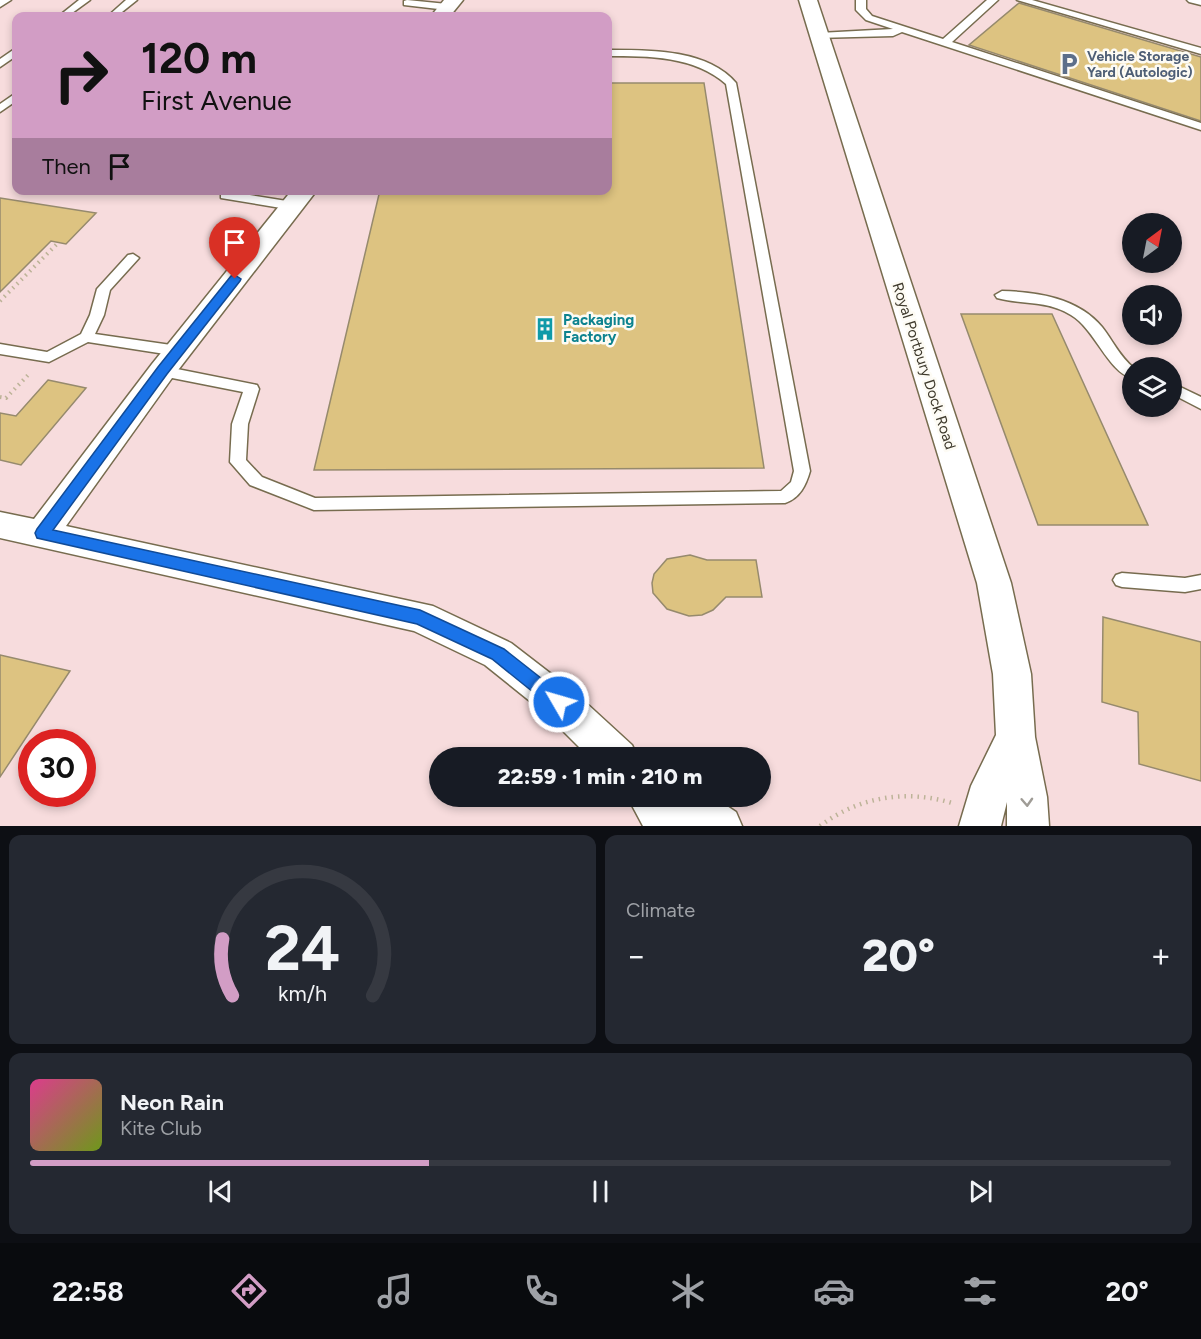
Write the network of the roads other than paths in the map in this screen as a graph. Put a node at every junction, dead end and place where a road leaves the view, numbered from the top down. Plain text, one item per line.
1 (6, 0) edge
2 (85, 0) edge
3 (132, 0) edge
4 (808, 0) edge
5 (861, 0) edge
6 (993, 0) edge
7 (1022, 0) edge
8 (1192, 0) edge
9 (1201, 2) edge
10 (407, 3) dead end
11 (0, 4) edge
12 (447, 8) edge
13 (68, 12) edge
14 (117, 12) edge
15 (901, 29) junction
16 (819, 36) junction
17 (945, 43) junction
18 (1201, 51) edge
19 (612, 53) edge
20 (12, 54) edge
21 (0, 64) edge
22 (12, 99) edge
23 (0, 109) edge
24 (1201, 127) edge
25 (225, 195) dead end
26 (299, 198) edge
27 (133, 258) dead end
28 (1002, 295) dead end
29 (86, 337) junction
30 (0, 349) edge
31 (170, 361) junction
32 (1122, 366) edge
33 (1182, 394) edge
34 (1201, 404) edge
35 (0, 525) edge
36 (42, 533) junction
37 (1122, 580) dead end
38 (1201, 582) edge
39 (1016, 737) junction
40 (606, 747) edge
41 (654, 807) edge
42 (692, 807) edge
43 (982, 822) edge
44 (667, 826) edge
45 (721, 826) edge
46 (1028, 826) edge

1 - 11 lane
2 - 13 lane
3 - 14 lane
4 - 16 street, Royal Portbury Dock Road
5 - 15 lane
6 - 17 lane
7 - 18 lane
8 - 9 lane
10 - 12 lane
15 - 16 lane
15 - 17 lane
16 - 39 street, Royal Portbury Dock Road
17 - 24 lane
19 - 31 lane
20 - 21 lane
22 - 23 lane
25 - 26 lane
26 - 31 street
27 - 29 lane
28 - 32 lane
29 - 30 lane
29 - 31 lane
31 - 36 street
33 - 34 lane
35 - 36 street
36 - 40 street
37 - 38 lane
39 - 43 street, Royal Portbury Dock Road
39 -> 46 street, Royal Portbury Dock Road
41 - 44 street
42 - 45 street

